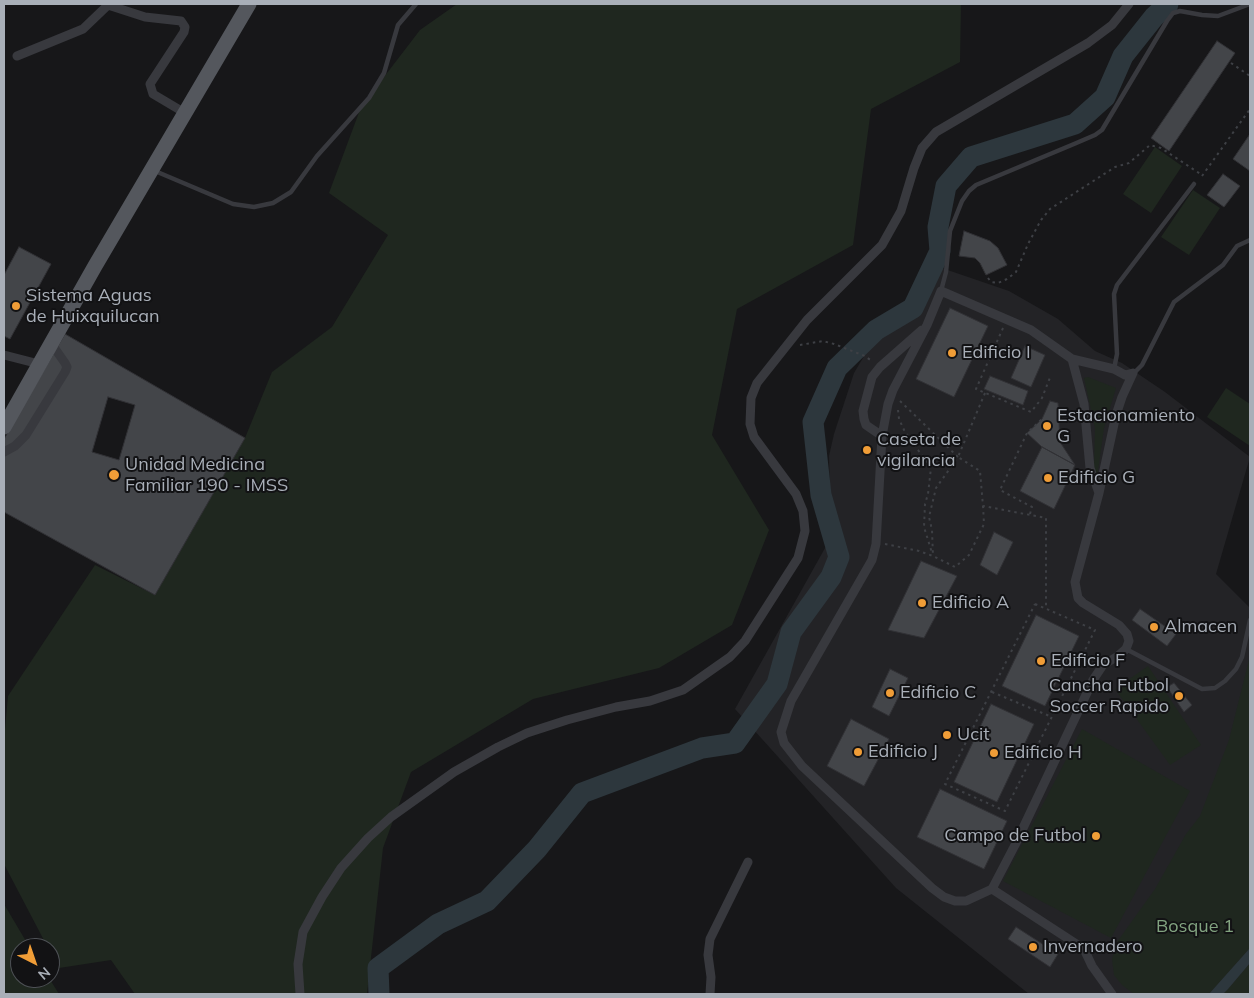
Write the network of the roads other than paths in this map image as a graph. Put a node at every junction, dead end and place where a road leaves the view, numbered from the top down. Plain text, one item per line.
1 (249, 4) edge
2 (416, 4) edge
3 (1129, 4) edge
4 (1250, 4) edge
5 (17, 56) dead end
6 (185, 112) junction
7 (151, 170) junction
8 (1194, 184) road end
9 (1250, 240) edge
10 (941, 291) junction
11 (927, 325) junction
12 (51, 343) junction
13 (4, 355) edge
14 (1072, 358) junction
15 (39, 364) junction
16 (1114, 369) junction
17 (1133, 373) junction
18 (4, 427) edge
19 (882, 436) junction
20 (4, 452) edge
21 (1099, 493) junction
22 (1250, 620) edge
23 (1126, 649) junction
24 (748, 862) dead end
25 (992, 889) junction
26 (300, 994) edge
27 (710, 994) edge
28 (1112, 994) edge

1 - 6 main road
2 - 7 lane
3 - 26 street
4 - 10 lane
5 - 6 street
6 - 7 main road
7 - 12 main road
8 - 16 lane
9 - 17 lane
10 - 11 street
10 - 14 street
11 - 19 street
11 - 19 street
12 - 15 main road
12 - 20 street
13 - 15 street
14 - 16 street
14 - 21 street
15 - 18 main road
16 - 17 street
17 - 21 street
19 - 25 street
21 - 23 street
22 - 23 lane
23 - 25 street
24 - 27 street
25 - 28 street

